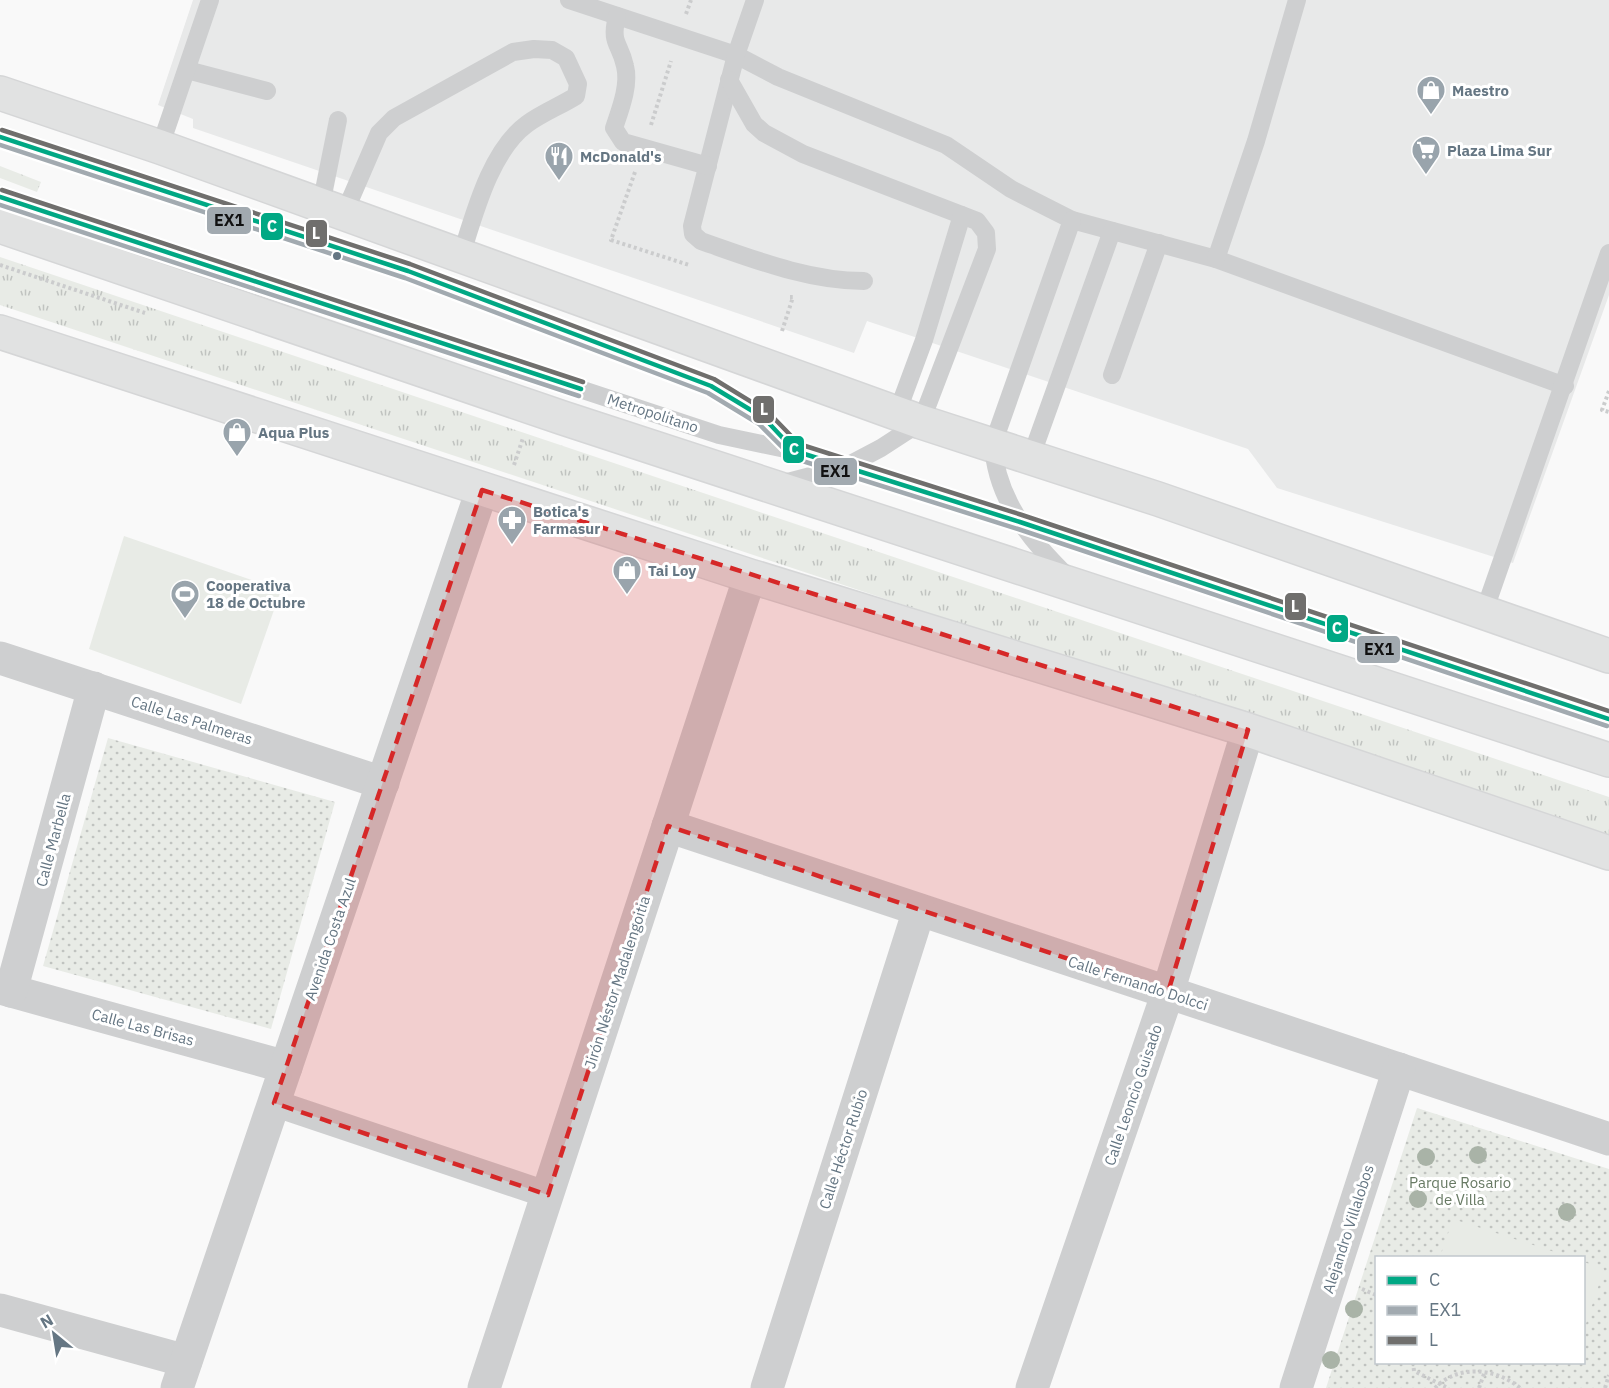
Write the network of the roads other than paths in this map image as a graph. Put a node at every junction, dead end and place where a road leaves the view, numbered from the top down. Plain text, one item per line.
1 (210, 0) edge
2 (568, 0) edge
3 (754, 0) edge
4 (1297, 0) edge
5 (617, 16) junction
6 (736, 55) junction
7 (187, 70) junction
8 (729, 80) junction
9 (267, 91) dead end
10 (0, 93) edge
11 (338, 120) dead end
12 (0, 137) edge
13 (160, 147) junction
14 (708, 166) junction
15 (0, 197) edge
16 (332, 209) junction
17 (962, 215) junction
18 (1072, 220) junction
19 (0, 226) edge
20 (1112, 231) junction
21 (1159, 243) junction
22 (1609, 253) edge
23 (461, 256) junction
24 (1216, 259) junction
25 (864, 281) dead end
26 (0, 332) edge
27 (1112, 375) dead end
28 (1565, 386) junction
29 (909, 418) junction
30 (993, 444) junction
31 (795, 451) junction
32 (1030, 457) junction
33 (845, 467) junction
34 (770, 486) junction
35 (492, 494) junction
36 (1020, 522) junction
37 (750, 576) junction
38 (1077, 586) junction
39 (1484, 612) junction
40 (1609, 656) edge
41 (0, 658) edge
42 (94, 688) junction
43 (1609, 719) edge
44 (1248, 730) junction
45 (1609, 760) edge
46 (383, 783) junction
47 (668, 826) junction
48 (1609, 853) edge
49 (919, 910) junction
50 (6, 989) edge
51 (1168, 992) junction
52 (286, 1067) junction
53 (1399, 1069) junction
54 (274, 1103) junction
55 (1609, 1139) edge
56 (548, 1195) junction
57 (0, 1310) edge
58 (182, 1374) edge
59 (484, 1388) edge
60 (767, 1388) edge
61 (1032, 1388) edge
62 (1296, 1388) edge

1 - 7 lane
2 - 5 lane
3 - 6 lane
4 - 24 lane
5 - 6 lane
5 - 14 lane
6 - 8 lane
6 - 18 lane
7 - 9 lane
7 - 13 lane
8 - 14 lane
8 - 17 lane
10 - 13 main road
11 - 16 lane
12 - 31 lane, Metropolitano
13 - 16 main road
14 - 25 lane
15 - 31 lane, Metropolitano
16 - 23 main road
16 - 23 lane
17 - 29 lane
17 - 29 lane
18 - 20 lane
18 - 30 lane
19 - 34 main road
20 - 21 lane
20 - 32 lane
21 - 24 lane
21 - 27 lane
22 - 28 lane
23 - 29 main road
24 - 28 lane
26 - 35 main road
28 - 39 lane
29 - 30 main road
29 - 33 lane
30 - 32 main road
30 - 36 lane
31 - 33 lane, Metropolitano
32 - 39 main road
33 - 34 lane
33 - 36 lane, Metropolitano
34 - 38 main road
35 - 37 main road
35 - 46 street, Avenida Costa Azul
36 - 38 lane
36 - 43 lane, Metropolitano
37 - 44 main road
37 - 47 street, Jirón Néstor Madalengoitia
38 - 45 main road
39 - 40 main road
41 - 42 street, Calle Las Palmeras
42 - 46 street, Calle Las Palmeras
42 - 50 street, Calle Marbella
44 - 48 main road
44 - 51 street, Calle Leoncio Guisado
46 - 52 street, Avenida Costa Azul
47 - 49 street, Calle Fernando Dolcci
47 - 56 street, Jirón Néstor Madalengoitia
49 - 51 street, Calle Fernando Dolcci
49 - 60 street, Calle Héctor Rubio
50 - 52 street, Calle Las Brisas
51 - 53 street, Calle Fernando Dolcci
51 - 61 street, Calle Leoncio Guisado
52 - 54 street, Avenida Costa Azul
53 - 55 street, Calle Fernando Dolcci
53 - 62 street, Alejandro Villalobos
54 - 56 street
54 - 58 street, Avenida Costa Azul
56 - 59 street, Jirón Néstor Madalengoitia
57 - 58 street

